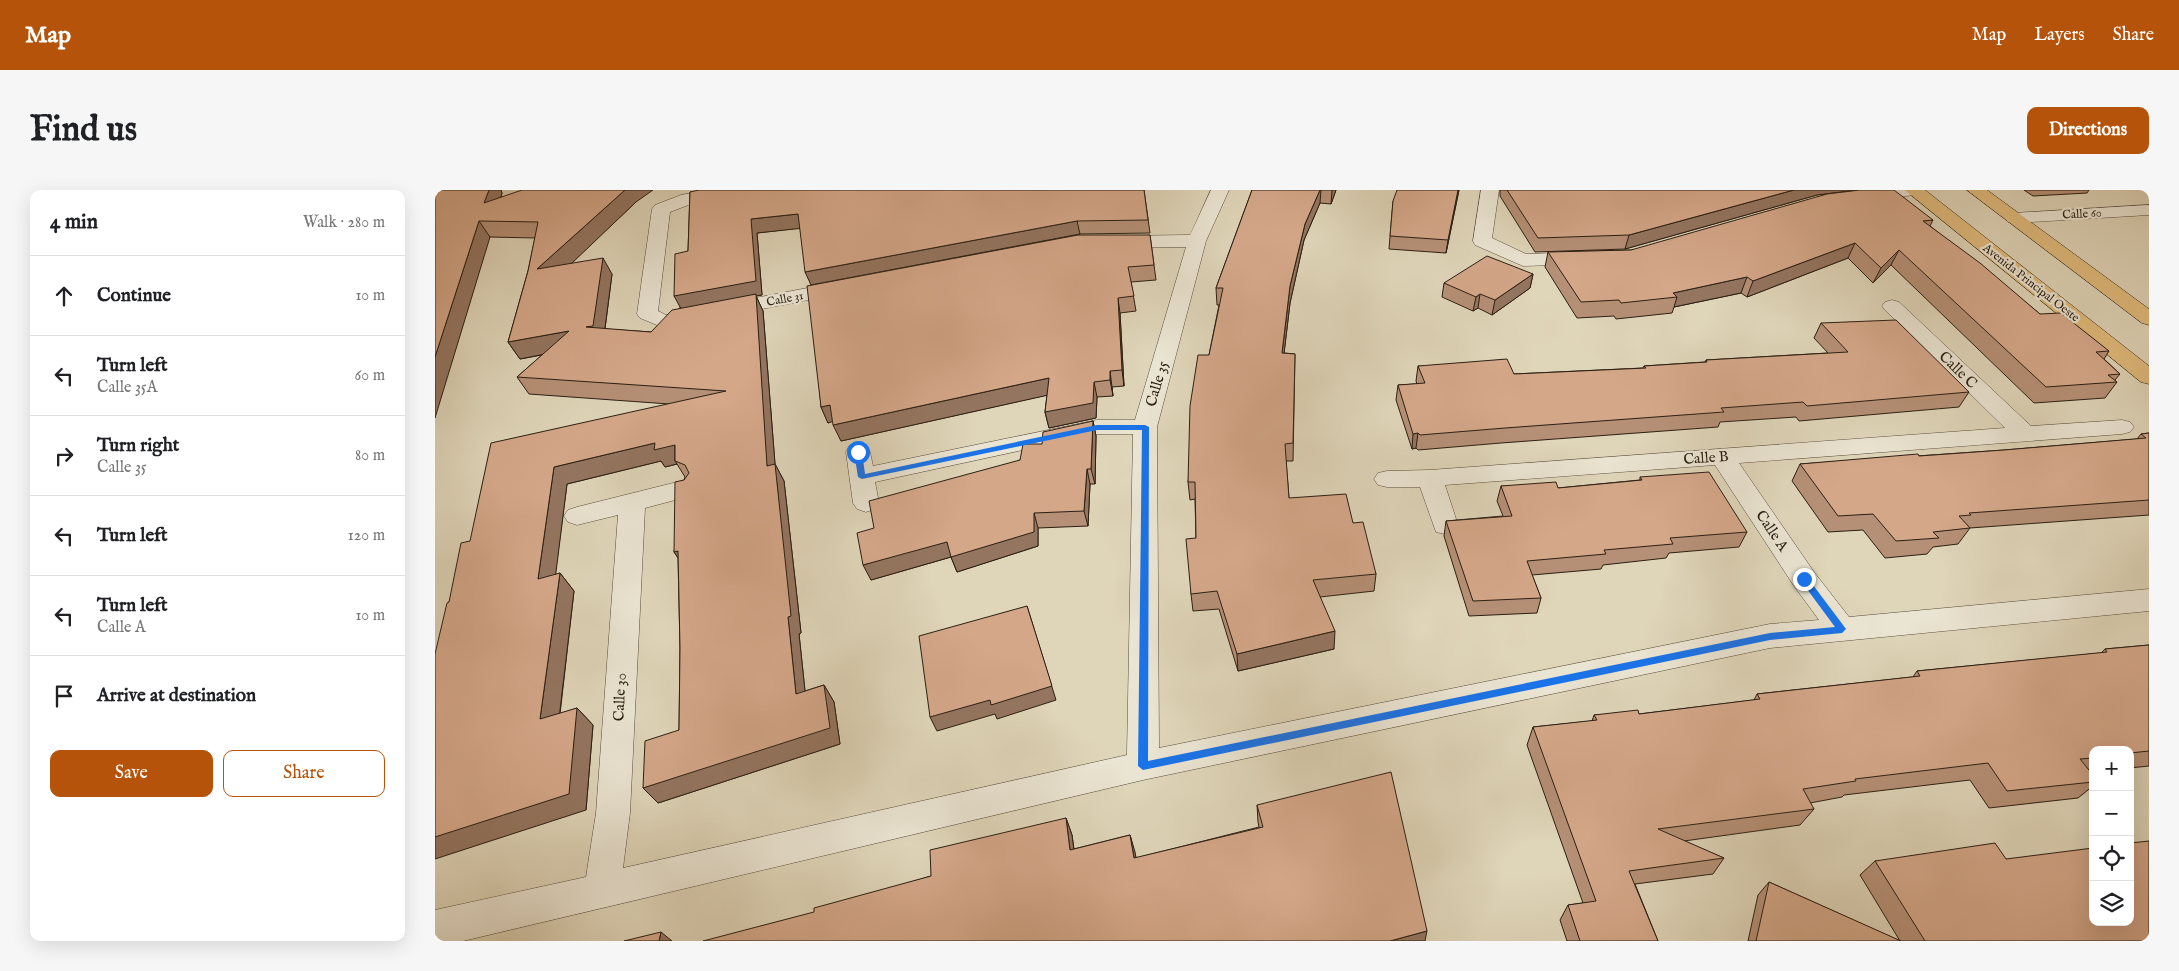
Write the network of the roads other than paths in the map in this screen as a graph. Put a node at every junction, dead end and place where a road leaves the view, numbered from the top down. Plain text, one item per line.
1 (738, 190) edge
2 (1219, 190) edge
3 (1490, 190) edge
4 (1914, 190) edge
5 (1969, 190) edge
6 (1983, 195) edge
7 (2125, 195) dead end
8 (1837, 200) edge
9 (2149, 210) edge
10 (2014, 218) junction
11 (1197, 241) junction
12 (1100, 242) edge
13 (1598, 258) edge
14 (857, 285) edge
15 (1892, 306) dead end
16 (2149, 319) edge
17 (2149, 377) edge
18 (2122, 426) dead end
19 (1145, 427) junction
20 (2025, 434) junction
21 (858, 452) dead end
22 (1722, 456) junction
23 (862, 477) junction
24 (1430, 478) junction
25 (1387, 480) dead end
26 (685, 489) edge
27 (632, 502) junction
28 (866, 503) dead end
29 (577, 516) dead end
30 (1445, 525) edge
31 (2149, 600) edge
32 (1842, 629) junction
33 (1143, 766) junction
34 (601, 890) junction
35 (435, 929) edge

1 - 14 street, Calle 31
2 - 11 street, Calle 35
3 - 13 street
4 - 8 street
4 - 17 main road, Avenida Principal Oeste
5 - 6 main road
6 - 10 main road
7 - 9 street
9 - 10 street, Calle 60
10 - 16 main road
11 - 12 street
11 - 19 street, Calle 35
15 - 20 street, Calle C
18 - 20 street, Calle B
19 - 23 street
19 - 33 street, Calle 35
20 - 22 street, Calle B
21 - 23 street
22 - 24 street, Calle B
22 - 32 street, Calle A
23 - 28 street
24 - 25 street, Calle B
24 - 30 street
26 - 27 street
27 - 29 street
27 - 34 street, Calle 30
31 - 32 street
32 - 33 street
33 - 34 street
34 - 35 street

